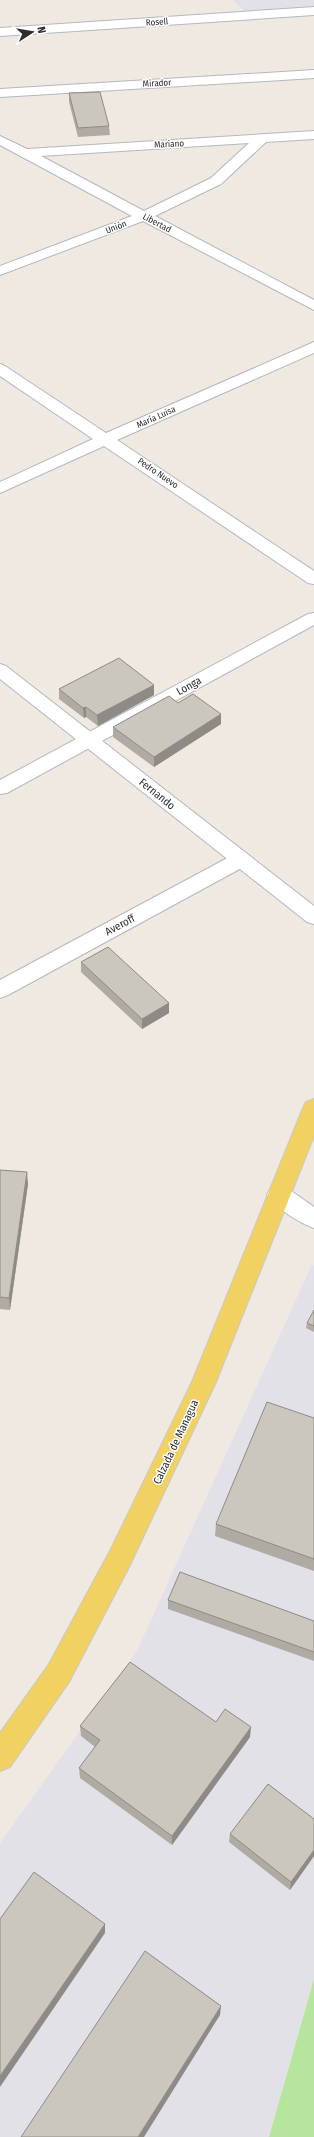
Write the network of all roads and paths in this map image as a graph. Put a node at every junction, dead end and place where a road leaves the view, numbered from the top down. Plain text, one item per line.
1 (314, 11) edge
2 (0, 32) edge
3 (314, 74) edge
4 (0, 93) edge
5 (314, 136) edge
6 (261, 139) junction
7 (0, 140) edge
8 (24, 153) junction
9 (144, 216) junction
10 (0, 271) edge
11 (314, 306) edge
12 (314, 347) edge
13 (0, 369) edge
14 (106, 439) junction
15 (0, 488) edge
16 (314, 579) edge
17 (314, 618) edge
18 (0, 670) edge
19 (89, 740) junction
20 (0, 788) edge
21 (240, 860) junction
22 (314, 917) edge
23 (0, 990) edge
24 (314, 1108) edge
25 (279, 1195) junction
26 (314, 1219) edge
27 (0, 1757) edge

1 - 2 street, Rosell
3 - 4 street, Mirador
5 - 6 street, Mariano
6 - 8 street, Mariano
6 - 9 street, Unión
7 - 8 street, Libertad
8 - 9 street, Libertad
9 - 10 street, Unión
9 - 11 street, Libertad
12 - 14 street, María Luisa
13 - 14 street, Pedro Nuevo
14 - 15 street, María Luisa
14 - 16 street, Pedro Nuevo
17 - 19 street, Longa
18 - 19 street, Fernando
19 - 20 street, Longa
19 - 21 street, Fernando
21 - 22 street, Fernando
21 - 23 street, Averoff
24 - 25 main road, Calzada de Managua
25 - 26 street
25 - 27 main road, Calzada de Managua

